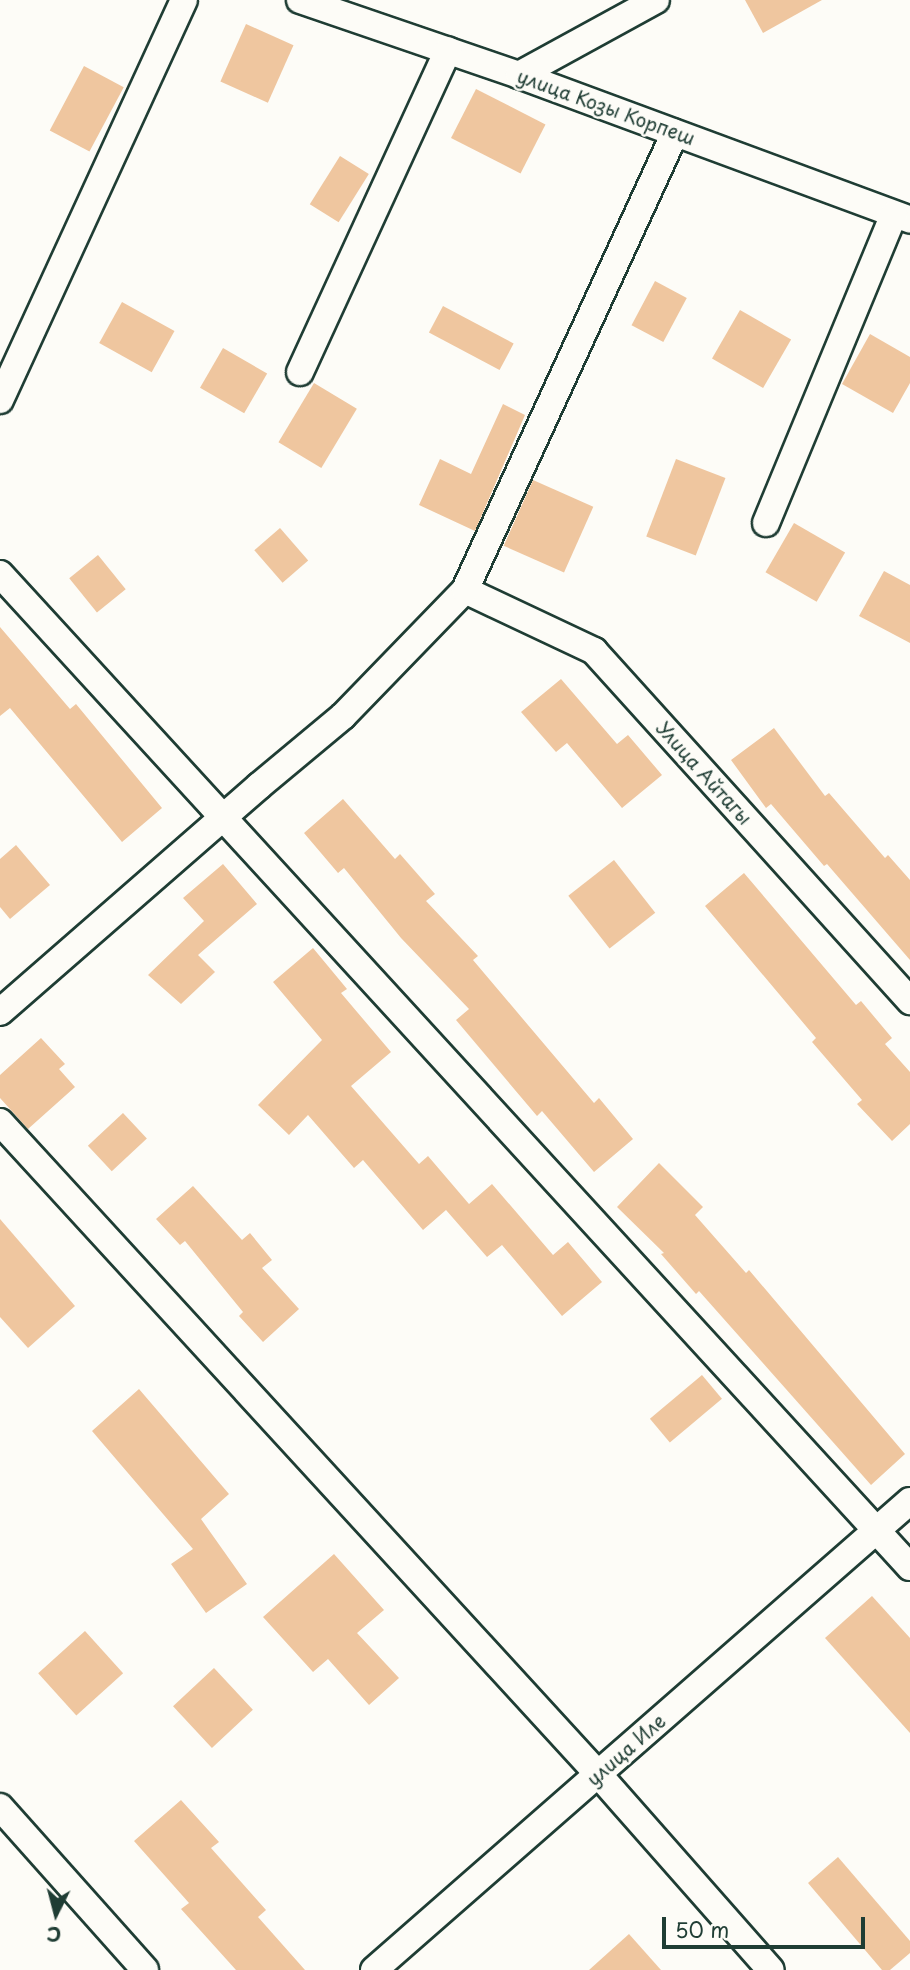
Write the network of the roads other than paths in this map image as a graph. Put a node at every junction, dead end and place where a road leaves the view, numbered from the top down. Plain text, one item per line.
1 (184, 0) edge
2 (300, 0) edge
3 (656, 0) edge
4 (448, 50) junction
5 (519, 75) junction
6 (675, 133) junction
7 (902, 217) edge
8 (300, 372) dead end
9 (0, 400) edge
10 (766, 523) dead end
11 (0, 574) edge
12 (465, 590) junction
13 (224, 817) junction
14 (910, 1001) edge
15 (0, 1012) edge
16 (0, 1122) edge
17 (910, 1502) edge
18 (877, 1528) junction
19 (910, 1567) edge
20 (598, 1774) junction
21 (0, 1807) edge
22 (145, 1970) edge
23 (374, 1970) edge
24 (771, 1970) edge

1 - 9 street
2 - 4 street, улица Козы Корпеш
3 - 5 street
4 - 5 street, улица Козы Корпеш
4 - 8 street
5 - 6 street, улица Козы Корпеш
6 - 7 street, улица Козы Корпеш
6 - 12 street
7 - 10 street
11 - 13 street
12 - 13 street
12 - 14 street, Улица Айтагы
13 - 15 street
13 - 18 street
16 - 20 street
17 - 18 street
18 - 19 street
18 - 20 street, улица Иле
20 - 23 street, улица Иле
20 - 24 street
21 - 22 street

